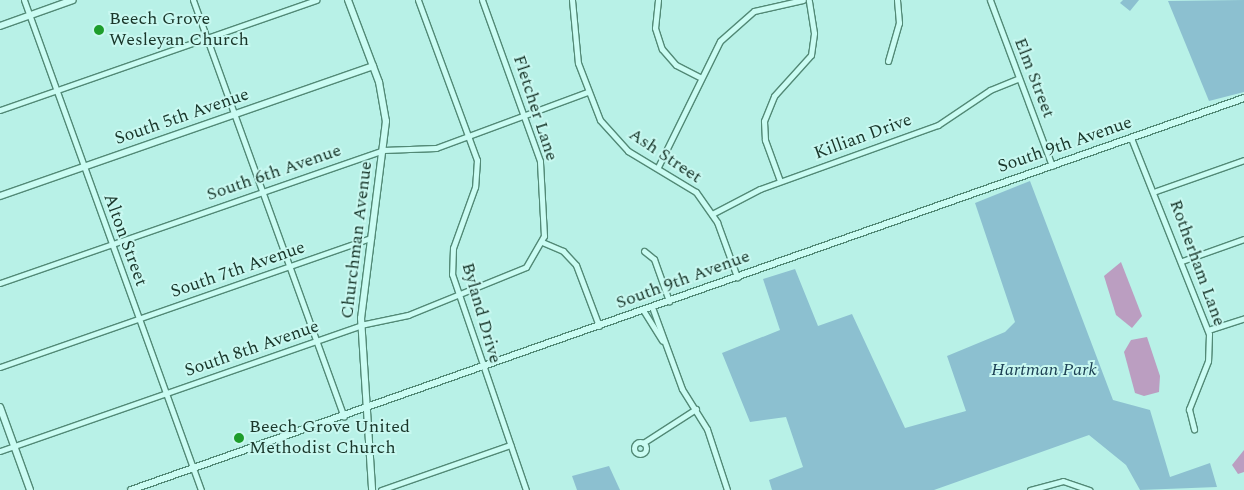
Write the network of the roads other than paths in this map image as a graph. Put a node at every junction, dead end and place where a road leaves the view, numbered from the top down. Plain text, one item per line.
1 (24, 0) edge
2 (73, 0) edge
3 (193, 0) edge
4 (316, 0) edge
5 (348, 0) edge
6 (418, 0) edge
7 (482, 0) edge
8 (572, 0) edge
9 (658, 0) edge
10 (803, 0) edge
11 (810, 0) edge
12 (897, 0) edge
13 (990, 0) edge
14 (30, 15) junction
15 (0, 26) edge
16 (207, 38) junction
17 (888, 61) dead end
18 (373, 66) junction
19 (701, 78) junction
20 (1019, 78) junction
21 (56, 90) junction
22 (587, 92) junction
23 (1244, 98) edge
24 (0, 110) edge
25 (235, 114) junction
26 (526, 116) junction
27 (470, 136) junction
28 (1131, 138) junction
29 (383, 150) junction
30 (1244, 160) edge
31 (1052, 166) junction
32 (84, 167) junction
33 (658, 167) junction
34 (780, 181) junction
35 (262, 191) junction
36 (1156, 191) junction
37 (0, 196) edge
38 (712, 214) junction
39 (371, 238) junction
40 (1244, 238) edge
41 (542, 242) junction
42 (112, 244) junction
43 (644, 251) dead end
44 (1182, 260) junction
45 (289, 266) junction
46 (737, 277) junction
47 (0, 283) edge
48 (459, 296) junction
49 (669, 301) junction
50 (652, 307) junction
51 (643, 310) junction
52 (139, 318) junction
53 (1244, 318) edge
54 (361, 325) junction
55 (599, 326) junction
56 (1208, 330) junction
57 (316, 341) junction
58 (663, 341) junction
59 (0, 367) edge
60 (483, 367) junction
61 (166, 393) junction
62 (0, 407) edge
63 (366, 408) junction
64 (696, 409) junction
65 (344, 416) junction
66 (1194, 428) dead end
67 (643, 443) dead end
68 (510, 445) junction
69 (14, 446) junction
70 (0, 452) edge
71 (193, 468) junction
72 (727, 489) edge
73 (30, 490) edge
74 (131, 490) edge
75 (201, 490) edge
76 (372, 490) edge
77 (381, 490) edge
78 (526, 490) edge
79 (1030, 490) edge
80 (1089, 490) edge

1 - 14 street, Alton Street
2 - 14 street
3 - 16 street
4 - 16 street
5 - 18 street, Churchman Avenue
6 - 27 street, Byland Drive
7 - 26 street, Fletcher Lane
8 - 22 street, Ash Street
9 - 19 street
10 - 19 street
11 - 34 street
12 - 17 street
13 - 20 street, Elm Street
14 - 15 street
14 - 21 street, Alton Street
16 - 21 street
16 - 25 street
18 - 25 street, South 5th Avenue
18 - 29 street, Churchman Avenue
19 - 33 street
20 - 31 street, Elm Street
20 - 34 street, Killian Drive
21 - 24 street
21 - 32 street, Alton Street
22 - 26 street, South 6th Avenue
22 - 33 street, Ash Street
23 - 28 street, South 9th Avenue
25 - 32 street, South 5th Avenue
25 - 35 street
26 - 27 street, South 6th Avenue
26 - 41 street, Fletcher Lane
27 - 29 street, South 6th Avenue
27 - 48 street, Byland Drive
28 - 31 street, South 9th Avenue
28 - 36 street, Rotherham Lane
29 - 35 street, South 6th Avenue
29 - 39 street, Churchman Avenue
30 - 36 street
31 - 46 street, South 9th Avenue
32 - 37 street, South 5th Avenue
32 - 42 street, Alton Street
33 - 38 street, Ash Street
34 - 38 street, Killian Drive
35 - 42 street, South 6th Avenue
35 - 45 street
36 - 44 street, Rotherham Lane
38 - 46 street, Ash Street
39 - 45 street, South 7th Avenue
39 - 54 street, Churchman Avenue
40 - 44 street
41 - 48 street, South 8th Avenue
41 - 55 street
42 - 47 street, South 6th Avenue
42 - 52 street, Alton Street
43 - 49 street
44 - 56 street, Rotherham Lane
45 - 52 street, South 7th Avenue
45 - 57 street
46 - 49 street, South 9th Avenue
48 - 54 street, South 8th Avenue
48 - 60 street, Byland Drive
49 - 50 street, South 9th Avenue
50 - 51 street, South 9th Avenue
50 - 58 street
51 - 55 street, South 9th Avenue
51 - 58 street
52 - 59 street, South 7th Avenue
52 - 61 street, Alton Street
53 - 56 street
54 - 57 street, South 8th Avenue
54 - 63 street, Churchman Avenue
55 - 60 street, South 9th Avenue
56 - 66 street, Rotherham Lane
57 - 61 street, South 8th Avenue
57 - 65 street
58 - 64 street
60 - 63 street, South 9th Avenue
60 - 68 street, Byland Drive
61 - 69 street, South 8th Avenue
61 - 71 street, Alton Street
62 - 69 street
63 - 65 street, South 9th Avenue
63 - 76 street, Churchman Avenue
64 - 67 street
64 - 72 street
65 - 71 street, South 9th Avenue
68 - 77 street
68 - 78 street, Byland Drive
69 - 70 street, South 8th Avenue
69 - 73 street
71 - 74 street, South 9th Avenue
71 - 75 street, Alton Street
79 - 80 street

